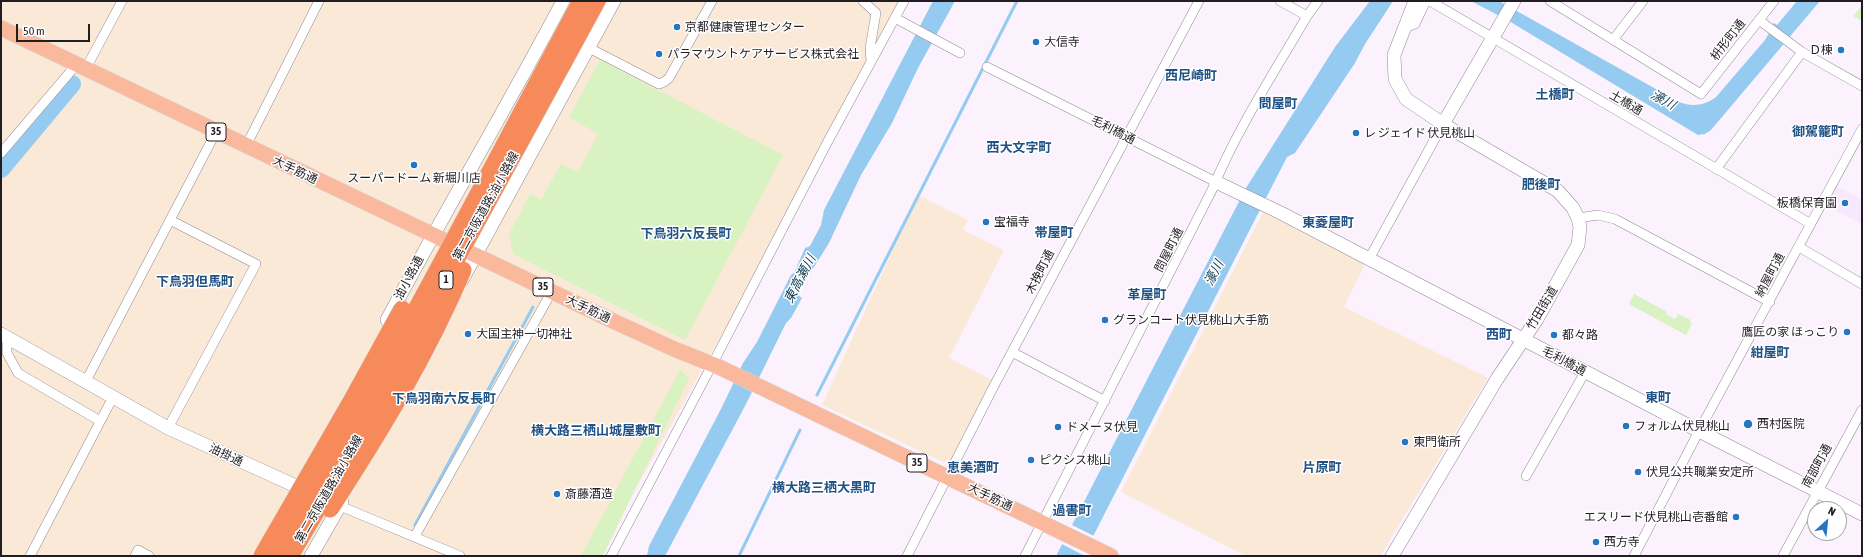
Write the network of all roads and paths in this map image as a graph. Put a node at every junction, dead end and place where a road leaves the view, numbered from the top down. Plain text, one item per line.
1 (122, 1) edge
2 (319, 1) edge
3 (563, 1) edge
4 (581, 1) edge
5 (597, 1) edge
6 (614, 1) edge
7 (712, 1) edge
8 (864, 1) edge
9 (904, 1) edge
10 (1199, 1) edge
11 (1280, 1) edge
12 (1318, 1) edge
13 (1415, 1) edge
14 (1426, 1) edge
15 (1430, 1) edge
16 (1514, 1) edge
17 (1550, 1) edge
18 (1643, 1) edge
19 (1774, 1) edge
20 (1306, 16) junction
21 (897, 19) junction
22 (1759, 20) junction
23 (1, 28) edge
24 (1404, 28) junction
25 (1493, 38) junction
26 (1613, 40) junction
27 (589, 48) junction
28 (957, 51) dead end
29 (1802, 52) junction
30 (871, 62) junction
31 (81, 66) junction
32 (987, 67) dead end
33 (1862, 86) edge
34 (1444, 124) junction
35 (1862, 129) edge
36 (216, 132) junction
37 (1127, 137) junction
38 (246, 146) junction
39 (1, 153) edge
40 (1716, 169) junction
41 (494, 178) junction
42 (1216, 182) junction
43 (1578, 218) junction
44 (170, 220) junction
45 (1811, 224) junction
46 (432, 235) junction
47 (1799, 247) junction
48 (476, 255) junction
49 (1369, 259) junction
50 (1862, 284) edge
51 (552, 291) junction
52 (1770, 302) junction
53 (4, 336) edge
54 (1523, 339) junction
55 (1012, 352) junction
56 (716, 366) junction
57 (1585, 372) junction
58 (86, 381) junction
59 (113, 397) junction
60 (1105, 401) junction
61 (1862, 410) edge
62 (100, 421) junction
63 (168, 428) junction
64 (1699, 431) junction
65 (1526, 476) dead end
66 (948, 477) junction
67 (297, 488) junction
68 (1817, 492) junction
69 (340, 506) junction
70 (1862, 514) edge
71 (1042, 523) junction
72 (415, 536) junction
73 (1104, 553) edge
74 (30, 556) edge
75 (135, 556) edge
76 (149, 556) edge
77 (257, 556) edge
78 (262, 556) edge
79 (275, 556) edge
80 (290, 556) edge
81 (299, 556) edge
82 (311, 556) edge
83 (460, 556) edge
84 (611, 556) edge
85 (908, 556) edge
86 (1025, 556) edge
87 (1392, 556) edge
88 (1634, 556) edge
89 (1783, 556) edge

1 - 31 street
2 - 38 street
3 - 46 street, 油小路通
4 - 41 highway, 第二京阪道路;油小路線 / 1, bridge
5 - 41 highway, 第二京阪道路;油小路線 / 1, bridge
6 - 27 street
7 - 27 street
8 - 30 street
9 - 21 street
10 - 37 street, 木挽町通
11 - 20 street
12 - 20 street, 問屋町通
13 - 24 street
14 - 24 street
15 - 25 street, 土橋通
16 - 25 street
17 - 26 street
18 - 26 street
19 - 22 street, 枡形町通
20 - 42 street, 問屋町通
21 - 28 street
21 - 30 street
22 - 26 street, 枡形町通
22 - 29 street
23 - 31 main road, 大手筋通 / 35
24 - 34 street
25 - 34 street
25 - 40 street, 土橋通
27 - 48 street
29 - 33 street
29 - 40 street
30 - 56 street
31 - 36 main road, 大手筋通 / 35
31 - 39 street
32 - 37 street, 毛利橋通
34 - 43 street
34 - 49 street
35 - 45 street, 納屋町通
36 - 38 main road, 大手筋通 / 35
36 - 44 street
37 - 42 street, 毛利橋通
37 - 55 street, 木挽町通
38 - 46 main road, 大手筋通 / 35
40 - 45 street, 土橋通
41 - 78 highway, bridge
41 - 79 highway, 第二京阪道路;油小路線 / 1, bridge
41 - 80 highway, 第二京阪道路;油小路線 / 1, bridge
41 - 81 highway, bridge
42 - 49 street, 毛利橋通
42 - 60 street, 問屋町通
43 - 52 street
43 - 54 street, 竹田街道
44 - 58 street
44 - 63 street
45 - 47 street, 納屋町通
46 - 48 main road, 大手筋通 / 35
46 - 67 street, 油小路通
47 - 50 street
47 - 52 street, 納屋町通
48 - 51 main road, 大手筋通 / 35
48 - 69 street
49 - 54 street, 毛利橋通
51 - 56 main road, 大手筋通 / 35
51 - 72 street
52 - 64 street, 納屋町通
53 - 58 street, 油掛通
53 - 62 street
54 - 57 street, 毛利橋通
54 - 87 street, 竹田街道
55 - 60 street
55 - 66 street, 木挽町通
56 - 66 main road, 大手筋通 / 35
56 - 84 street
57 - 64 street, 毛利橋通
57 - 65 street
58 - 59 street, 油掛通
59 - 62 street
59 - 63 street, 油掛通
60 - 71 street, 問屋町通
61 - 68 street, 南部町通
62 - 74 street
63 - 67 street, 油掛通
64 - 68 street, 毛利橋通
64 - 88 street, 納屋町通
66 - 71 main road, 大手筋通 / 35
66 - 85 street, 木挽町通
67 - 69 street, 油掛通
67 - 77 street, 油小路通
68 - 70 street, 毛利橋通
68 - 89 street, 南部町通
69 - 72 street, 油掛通
69 - 82 street
71 - 73 main road, 大手筋通 / 35
71 - 86 street, 問屋町通
72 - 83 street, 油掛通
75 - 76 street

